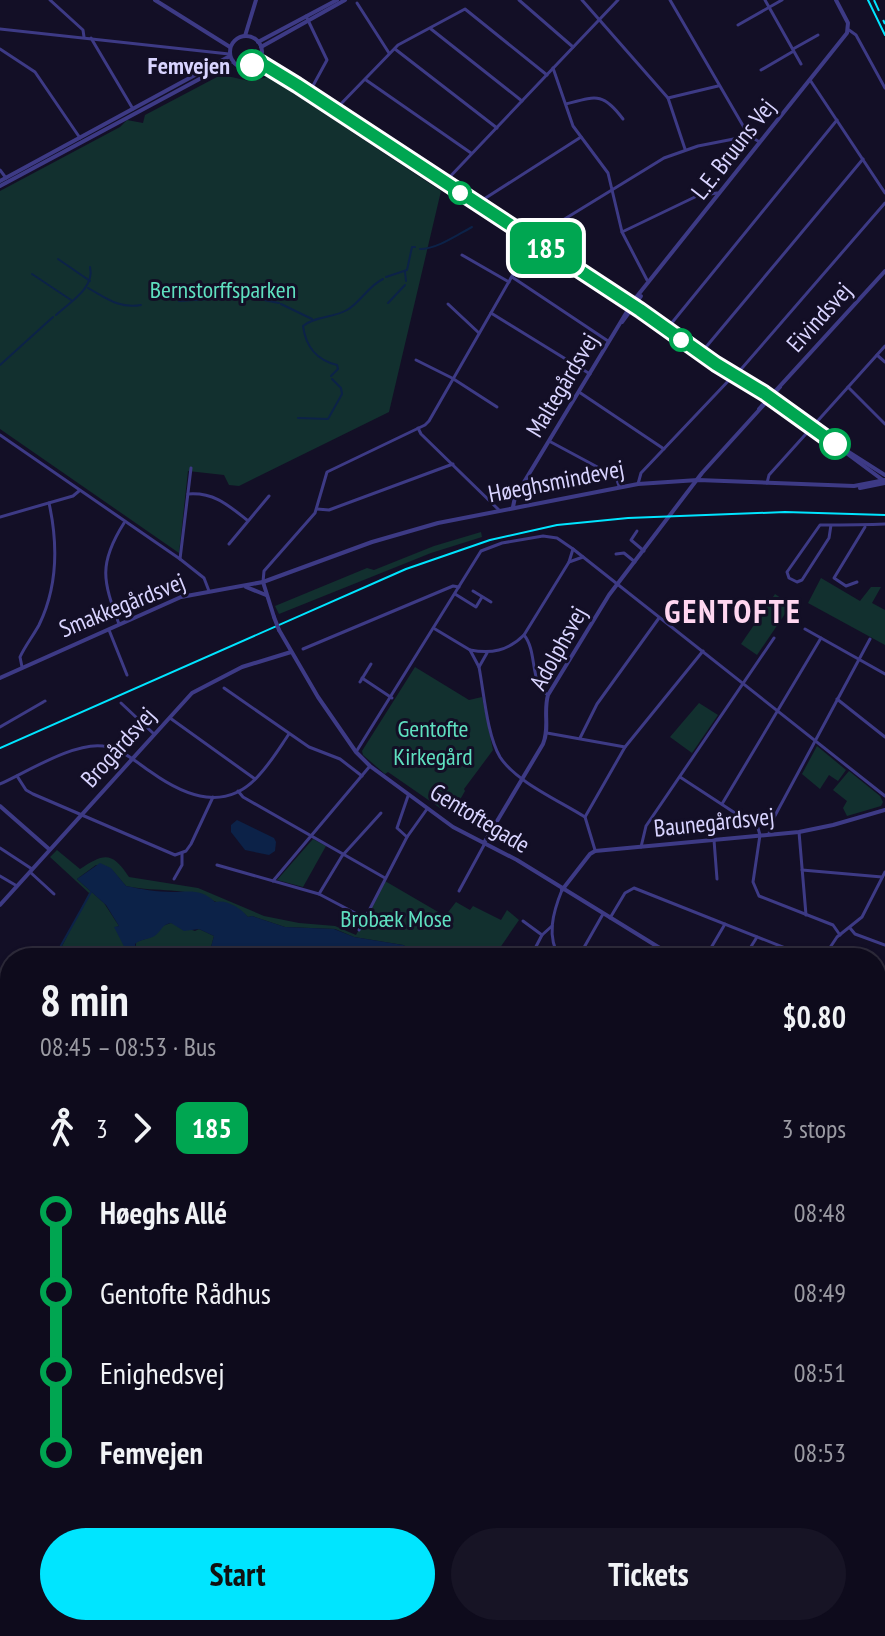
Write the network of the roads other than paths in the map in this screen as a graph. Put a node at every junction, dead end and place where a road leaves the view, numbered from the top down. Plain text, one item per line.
1 (50, 0) edge
2 (155, 0) edge
3 (256, 0) edge
4 (337, 0) edge
5 (345, 0) edge
6 (519, 0) edge
7 (582, 0) edge
8 (618, 0) edge
9 (670, 0) edge
10 (765, 0) edge
11 (782, 0) edge
12 (836, 0) edge
13 (357, 3) dead end
14 (769, 7) junction
15 (307, 18) junction
16 (600, 20) junction
17 (738, 25) dead end
18 (430, 28) junction
19 (0, 29) edge
20 (849, 30) junction
21 (818, 35) dead end
22 (84, 37) junction
23 (247, 37) junction
24 (91, 38) junction
25 (259, 44) junction
26 (573, 47) junction
27 (394, 48) junction
28 (0, 49) edge
29 (793, 50) junction
30 (231, 52) junction
31 (389, 53) junction
32 (259, 60) junction
33 (801, 64) dead end
34 (553, 68) junction
35 (761, 70) dead end
36 (547, 75) junction
37 (365, 79) junction
38 (810, 80) junction
39 (720, 85) junction
40 (885, 88) edge
41 (309, 93) junction
42 (668, 98) junction
43 (522, 101) junction
44 (566, 104) junction
45 (133, 109) junction
46 (335, 110) junction
47 (623, 119) dead end
48 (837, 120) junction
49 (497, 128) junction
50 (749, 136) junction
51 (581, 137) junction
52 (81, 140) junction
53 (761, 143) junction
54 (685, 150) junction
55 (471, 153) junction
56 (863, 159) junction
57 (0, 170) edge
58 (7, 180) junction
59 (0, 183) edge
60 (444, 183) junction
61 (611, 190) junction
62 (885, 193) edge
63 (720, 195) junction
64 (885, 203) edge
65 (479, 205) junction
66 (622, 232) junction
67 (532, 241) junction
68 (462, 255) dead end
69 (885, 271) edge
70 (510, 279) junction
71 (650, 283) junction
72 (448, 304) dead end
73 (631, 308) junction
74 (491, 313) junction
75 (664, 329) junction
76 (479, 333) junction
77 (609, 342) junction
78 (885, 346) edge
79 (701, 353) junction
80 (877, 355) junction
81 (416, 360) dead end
82 (885, 362) edge
83 (590, 374) junction
84 (734, 376) junction
85 (452, 378) junction
86 (848, 387) junction
87 (579, 392) junction
88 (769, 399) junction
89 (497, 407) dead end
90 (885, 424) edge
91 (418, 428) junction
92 (811, 428) junction
93 (0, 435) edge
94 (549, 441) junction
95 (664, 449) junction
96 (453, 464) junction
97 (191, 468) dead end
98 (884, 479) edge
99 (698, 480) junction
100 (767, 483) junction
101 (638, 484) junction
102 (619, 486) junction
103 (854, 486) junction
104 (79, 491) junction
105 (188, 494) junction
106 (269, 496) dead end
107 (49, 503) junction
108 (513, 507) junction
109 (317, 509) junction
110 (499, 510) junction
111 (0, 517) edge
112 (247, 520) junction
113 (125, 522) junction
114 (885, 524) edge
115 (831, 525) junction
116 (865, 525) junction
117 (637, 531) dead end
118 (229, 544) dead end
119 (573, 549) junction
120 (644, 551) junction
121 (616, 554) dead end
122 (583, 557) junction
123 (180, 559) junction
124 (569, 562) junction
125 (635, 562) junction
126 (263, 582) junction
127 (857, 582) dead end
128 (618, 584) junction
129 (246, 586) junction
130 (459, 587) junction
131 (210, 591) junction
132 (473, 591) dead end
133 (455, 594) junction
134 (266, 595) junction
135 (482, 597) junction
136 (491, 602) dead end
137 (659, 617) junction
138 (119, 624) junction
139 (108, 629) junction
140 (435, 629) junction
141 (805, 629) dead end
142 (524, 635) junction
143 (774, 638) dead end
144 (821, 638) junction
145 (870, 639) dead end
146 (303, 649) dead end
147 (470, 650) junction
148 (703, 651) junction
149 (291, 652) junction
150 (487, 653) junction
151 (860, 658) junction
152 (371, 664) dead end
153 (22, 667) junction
154 (479, 667) junction
155 (885, 674) edge
156 (127, 675) dead end
157 (1, 677) edge
158 (743, 683) junction
159 (224, 688) dead end
160 (548, 695) junction
161 (392, 698) junction
162 (837, 699) junction
163 (45, 701) dead end
164 (121, 703) dead end
165 (777, 710) junction
166 (169, 718) junction
167 (0, 727) edge
168 (547, 733) junction
169 (154, 734) junction
170 (289, 734) junction
171 (885, 737) edge
172 (580, 738) junction
173 (815, 740) junction
174 (625, 747) junction
175 (356, 752) junction
176 (132, 759) junction
177 (370, 766) junction
178 (17, 776) junction
179 (362, 776) junction
180 (680, 777) junction
181 (523, 778) junction
182 (255, 779) junction
183 (0, 784) edge
184 (238, 791) junction
185 (409, 795) junction
186 (885, 796) edge
187 (213, 797) junction
188 (722, 804) junction
189 (0, 806) edge
190 (427, 809) junction
191 (885, 810) edge
192 (381, 813) dead end
193 (81, 815) junction
194 (585, 817) junction
195 (799, 832) junction
196 (769, 834) junction
197 (312, 835) junction
198 (760, 835) junction
199 (407, 837) junction
200 (714, 840) junction
201 (484, 843) junction
202 (641, 847) junction
203 (0, 848) edge
204 (49, 849) junction
205 (595, 851) junction
206 (182, 853) junction
207 (344, 853) junction
208 (217, 865) dead end
209 (31, 870) junction
210 (802, 870) junction
211 (884, 874) edge
212 (0, 876) edge
213 (385, 878) junction
214 (174, 879) dead end
215 (717, 879) dead end
216 (273, 881) junction
217 (17, 886) junction
218 (562, 890) junction
219 (459, 891) dead end
220 (54, 894) dead end
221 (319, 894) junction
222 (0, 905) edge
223 (355, 913) dead end
224 (603, 914) junction
225 (806, 915) junction
226 (610, 918) junction
227 (523, 921) dead end
228 (725, 924) junction
229 (552, 926) junction
230 (850, 928) junction
231 (359, 930) dead end
232 (542, 935) junction
233 (840, 935) junction
234 (757, 937) junction
235 (885, 945) edge
236 (535, 948) edge
237 (555, 948) edge
238 (584, 948) edge
239 (658, 948) edge
240 (711, 948) edge
241 (750, 948) edge
242 (783, 948) edge
243 (830, 948) edge

1 - 22 street
2 - 30 street
3 - 23 street
4 - 15 street
5 - 15 street
6 - 26 street
7 - 16 street
8 - 16 street
9 - 39 street
10 - 14 street
11 - 14 street
12 - 20 street
13 - 31 street
14 - 17 street
14 - 29 street
15 - 25 street
15 - 41 street
16 - 26 street
16 - 42 street
18 - 27 street
18 - 36 street
18 - 43 street
19 - 22 street
20 - 38 street, L.E. Bruuns Vej
20 - 40 street
21 - 29 street
22 - 24 street
23 - 25 street
23 - 30 street
24 - 30 street
24 - 45 street
25 - 32 street
26 - 34 street
27 - 31 street
27 - 49 street
28 - 52 street
29 - 33 street
29 - 35 street
30 - 32 street
30 - 45 street
30 - 52 street
31 - 37 street
32 - 41 street
34 - 36 street
34 - 44 street
36 - 43 street
37 - 46 street
37 - 55 street
38 - 48 street
38 - 53 street, L.E. Bruuns Vej
39 - 42 street
39 - 50 street
41 - 46 street
42 - 54 street
43 - 49 street
44 - 47 street
44 - 51 street
45 - 52 street
46 - 60 street
48 - 56 street
48 - 75 street
49 - 55 street
50 - 53 street
50 - 54 street
51 - 61 street
51 - 65 street
52 - 58 street
53 - 63 street, L.E. Bruuns Vej
54 - 61 street
55 - 60 street
56 - 62 street
56 - 79 street
57 - 58 street
58 - 59 street
60 - 65 street
61 - 66 street
61 - 67 street
63 - 66 street
63 - 71 street, L.E. Bruuns Vej
64 - 84 street
65 - 67 street
66 - 71 street
67 - 70 street
67 - 73 street
68 - 70 street
69 - 88 street, Eivindsvej
70 - 74 street
70 - 77 street
71 - 73 street, L.E. Bruuns Vej
72 - 76 street
73 - 75 street
73 - 77 street, Maltegårdsvej
74 - 76 street
74 - 83 street
75 - 79 street
76 - 85 street
77 - 83 street, Maltegårdsvej
78 - 80 street
79 - 84 street
80 - 82 street
80 - 86 street
81 - 85 street
83 - 87 street, Maltegårdsvej
84 - 88 street
84 - 95 street
85 - 89 street
85 - 91 street
86 - 90 street
86 - 92 street
87 - 94 street, Maltegårdsvej
87 - 95 street
88 - 92 street
88 - 99 street, Adolphsvej
91 - 96 street
91 - 109 street
92 - 98 street
92 - 100 street
93 - 104 street
94 - 102 street
94 - 108 street, Maltegårdsvej
95 - 101 street
96 - 109 street
96 - 110 street
97 - 105 street
98 - 103 street, Høeghsmindevej
98 - 103 street
99 - 100 street, Høeghsmindevej
99 - 101 street, Høeghsmindevej
99 - 120 street, Adolphsvej
100 - 103 street, Høeghsmindevej
101 - 102 street, Høeghsmindevej
102 - 108 street, Høeghsmindevej
104 - 107 street
104 - 113 street
105 - 112 street
105 - 123 street
106 - 112 street
107 - 111 street
107 - 153 street
108 - 110 street, Høeghsmindevej
109 - 126 street
110 - 126 street, Høeghsmindevej
112 - 118 street
113 - 123 street
113 - 138 street
114 - 116 street
115 - 115 street
115 - 116 street
116 - 127 street
117 - 120 street
119 - 122 street
119 - 124 street
119 - 130 street
120 - 125 street, Adolphsvej
121 - 125 street
122 - 124 street
122 - 128 street
123 - 131 street
124 - 142 street
125 - 128 street, Adolphsvej
126 - 129 street, Smakkegårdsvej
126 - 134 street, Gentoftegade
128 - 137 street
128 - 160 street, Adolphsvej
129 - 131 street, Smakkegårdsvej
129 - 134 street
130 - 133 street
130 - 146 street
131 - 138 street, Smakkegårdsvej
132 - 135 street
133 - 135 street
133 - 140 street
134 - 149 street, Gentoftegade, bridge
135 - 136 street
137 - 148 street
137 - 172 street
138 - 139 street, Smakkegårdsvej
139 - 153 street, Smakkegårdsvej
139 - 156 street
140 - 147 street
140 - 161 street
141 - 144 street
142 - 150 street
142 - 160 street
143 - 158 street
144 - 151 street
144 - 165 street
145 - 151 street
147 - 150 street
147 - 154 street
148 - 158 street
148 - 174 street
149 - 166 street, Brogårdsvej
149 - 175 street, Gentoftegade
150 - 154 street
151 - 155 street
151 - 162 street
152 - 161 street
153 - 157 street, Smakkegårdsvej
154 - 181 street
158 - 165 street
158 - 180 street
159 - 170 street
160 - 168 street, Adolphsvej
161 - 175 street
162 - 171 street
162 - 173 street
163 - 167 street
164 - 169 street
165 - 173 street
165 - 188 street
166 - 169 street, Brogårdsvej
166 - 182 street
168 - 172 street
168 - 181 street, Adolphsvej
169 - 176 street, Brogårdsvej
170 - 179 street
170 - 182 street
172 - 174 street
173 - 186 street
173 - 196 street
174 - 194 street
175 - 177 street, Gentoftegade
176 - 178 street
176 - 187 street
176 - 193 street, Brogårdsvej
177 - 179 street
177 - 185 street, Gentoftegade
178 - 183 street
178 - 193 street
179 - 197 street
180 - 188 street
180 - 202 street
181 - 194 street
181 - 201 street, Adolphsvej
182 - 184 street
184 - 187 street
184 - 197 street
185 - 190 street, Gentoftegade
185 - 199 street
187 - 206 street
188 - 198 street
189 - 204 street
190 - 199 street
190 - 201 street, Gentoftegade
191 - 195 street, Baunegårdsvej
192 - 207 street
193 - 204 street, Brogårdsvej
193 - 206 street
194 - 205 street
195 - 196 street, Baunegårdsvej
195 - 210 street
196 - 198 street, Baunegårdsvej
197 - 207 street
197 - 216 street
198 - 200 street, Baunegårdsvej
198 - 225 street
199 - 213 street
200 - 202 street, Baunegårdsvej
200 - 215 street
201 - 218 street, Gentoftegade
201 - 219 street
202 - 205 street, Baunegårdsvej
203 - 209 street
204 - 209 street, Brogårdsvej
205 - 218 street
206 - 214 street
207 - 213 street
207 - 221 street
208 - 216 street
209 - 217 street, Brogårdsvej
209 - 220 street
210 - 211 street
210 - 225 street
211 - 230 street
212 - 217 street
213 - 231 street
216 - 221 street
217 - 222 street, Brogårdsvej
218 - 224 street, Gentoftegade
218 - 229 street
221 - 223 street
224 - 226 street, Gentoftegade
224 - 238 street
225 - 233 street
226 - 228 street
226 - 239 street, Gentoftegade
227 - 232 street
228 - 234 street
228 - 240 street
229 - 232 street
229 - 237 street
230 - 233 street
230 - 235 street
232 - 236 street
233 - 243 street
234 - 241 street
234 - 242 street

